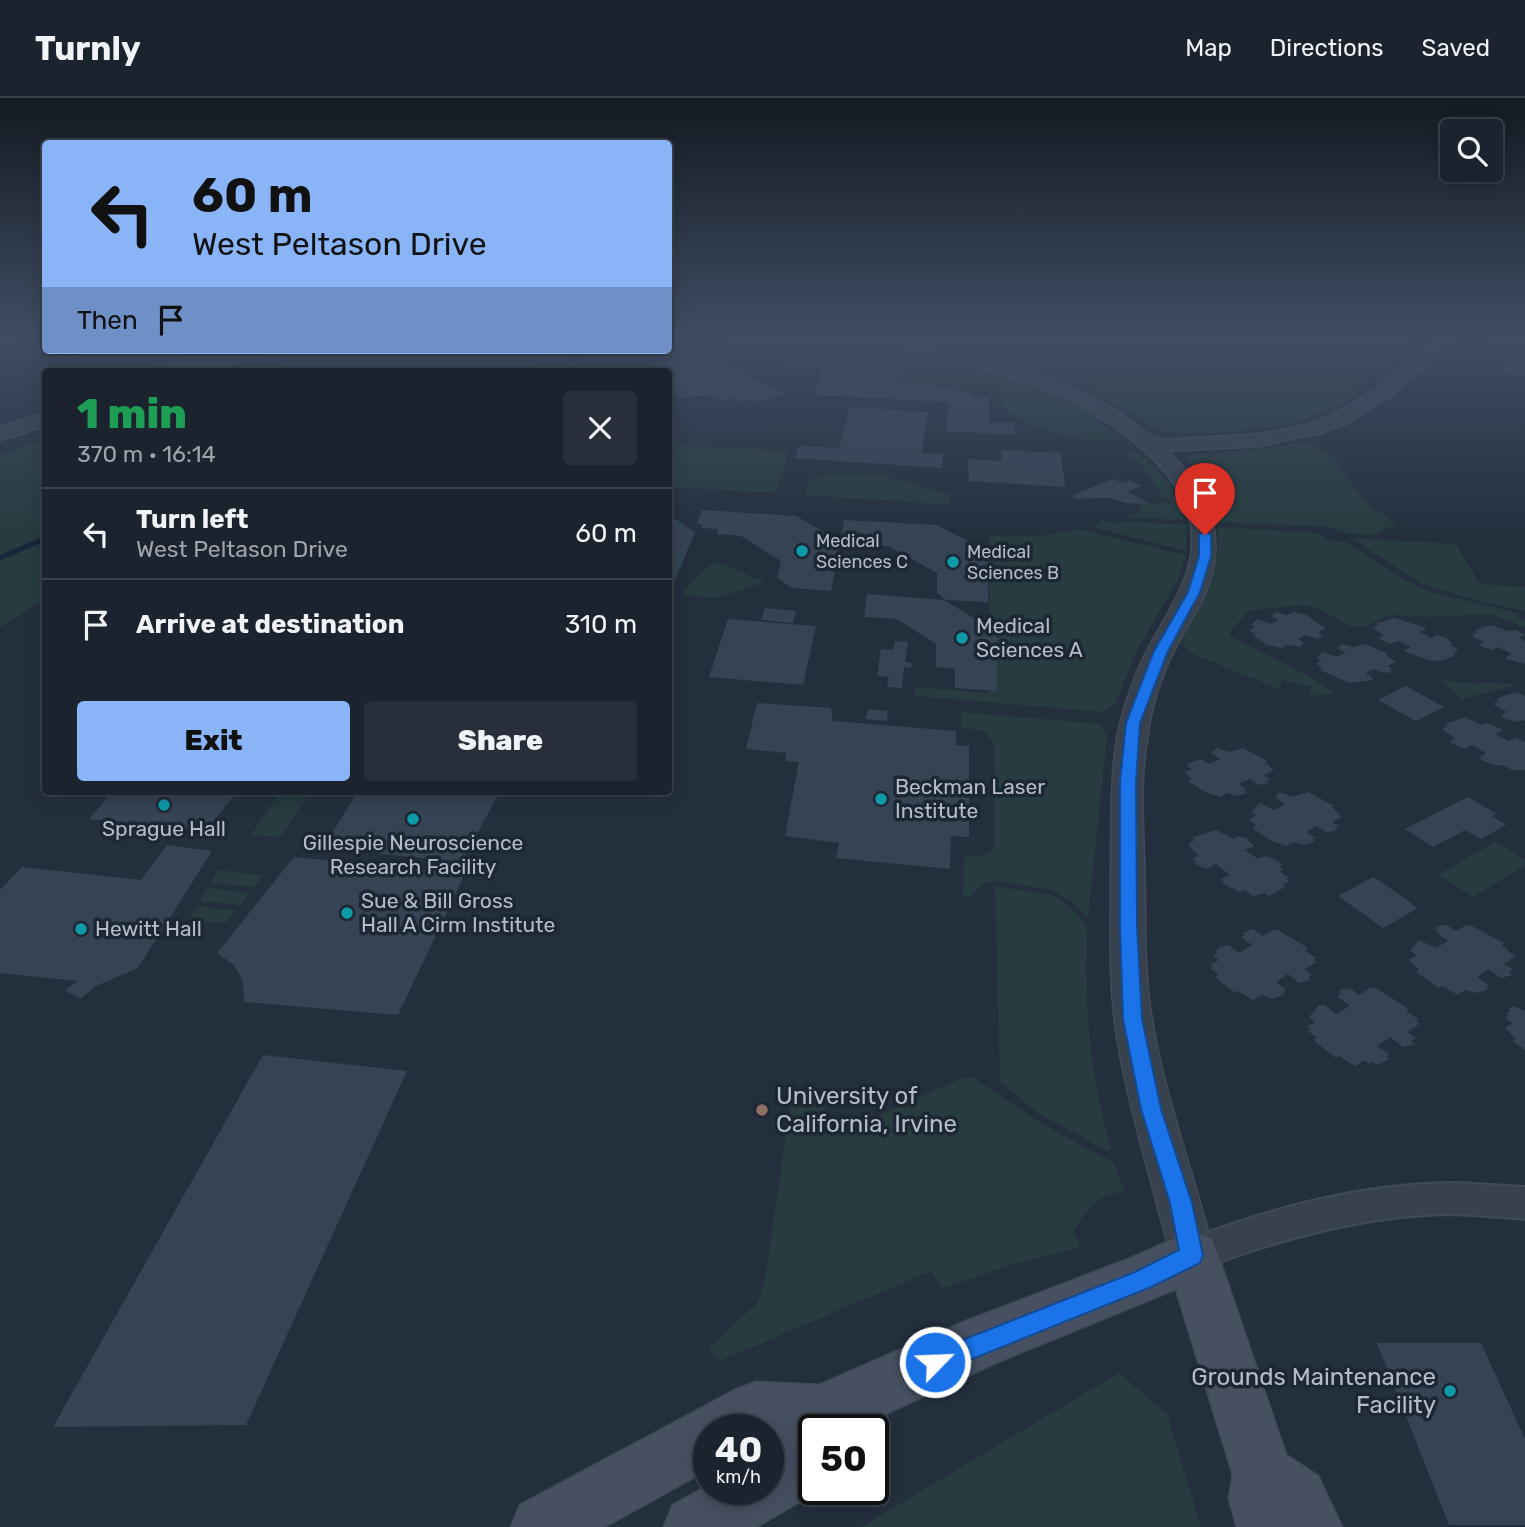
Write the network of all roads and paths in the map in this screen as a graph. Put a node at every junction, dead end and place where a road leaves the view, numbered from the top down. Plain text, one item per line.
1 (1087, 404) edge
2 (1365, 404) edge
3 (42, 409) edge
4 (42, 420) edge
5 (3, 427) edge
6 (1152, 445) junction
7 (1525, 1203) edge
8 (1192, 1255) junction
9 (750, 1414) edge
10 (768, 1414) edge
11 (838, 1414) edge
12 (693, 1446) edge
13 (1266, 1501) edge
14 (734, 1505) edge
15 (542, 1527) edge
16 (695, 1527) edge
17 (1311, 1527) edge

1 - 6 street
2 - 6 street
3 - 5 street
4 - 5 street
6 - 8 street
7 - 8 street
8 - 11 main road
8 - 13 main road
9 - 10 main road
12 - 15 main road
13 - 17 main road
14 - 16 main road

